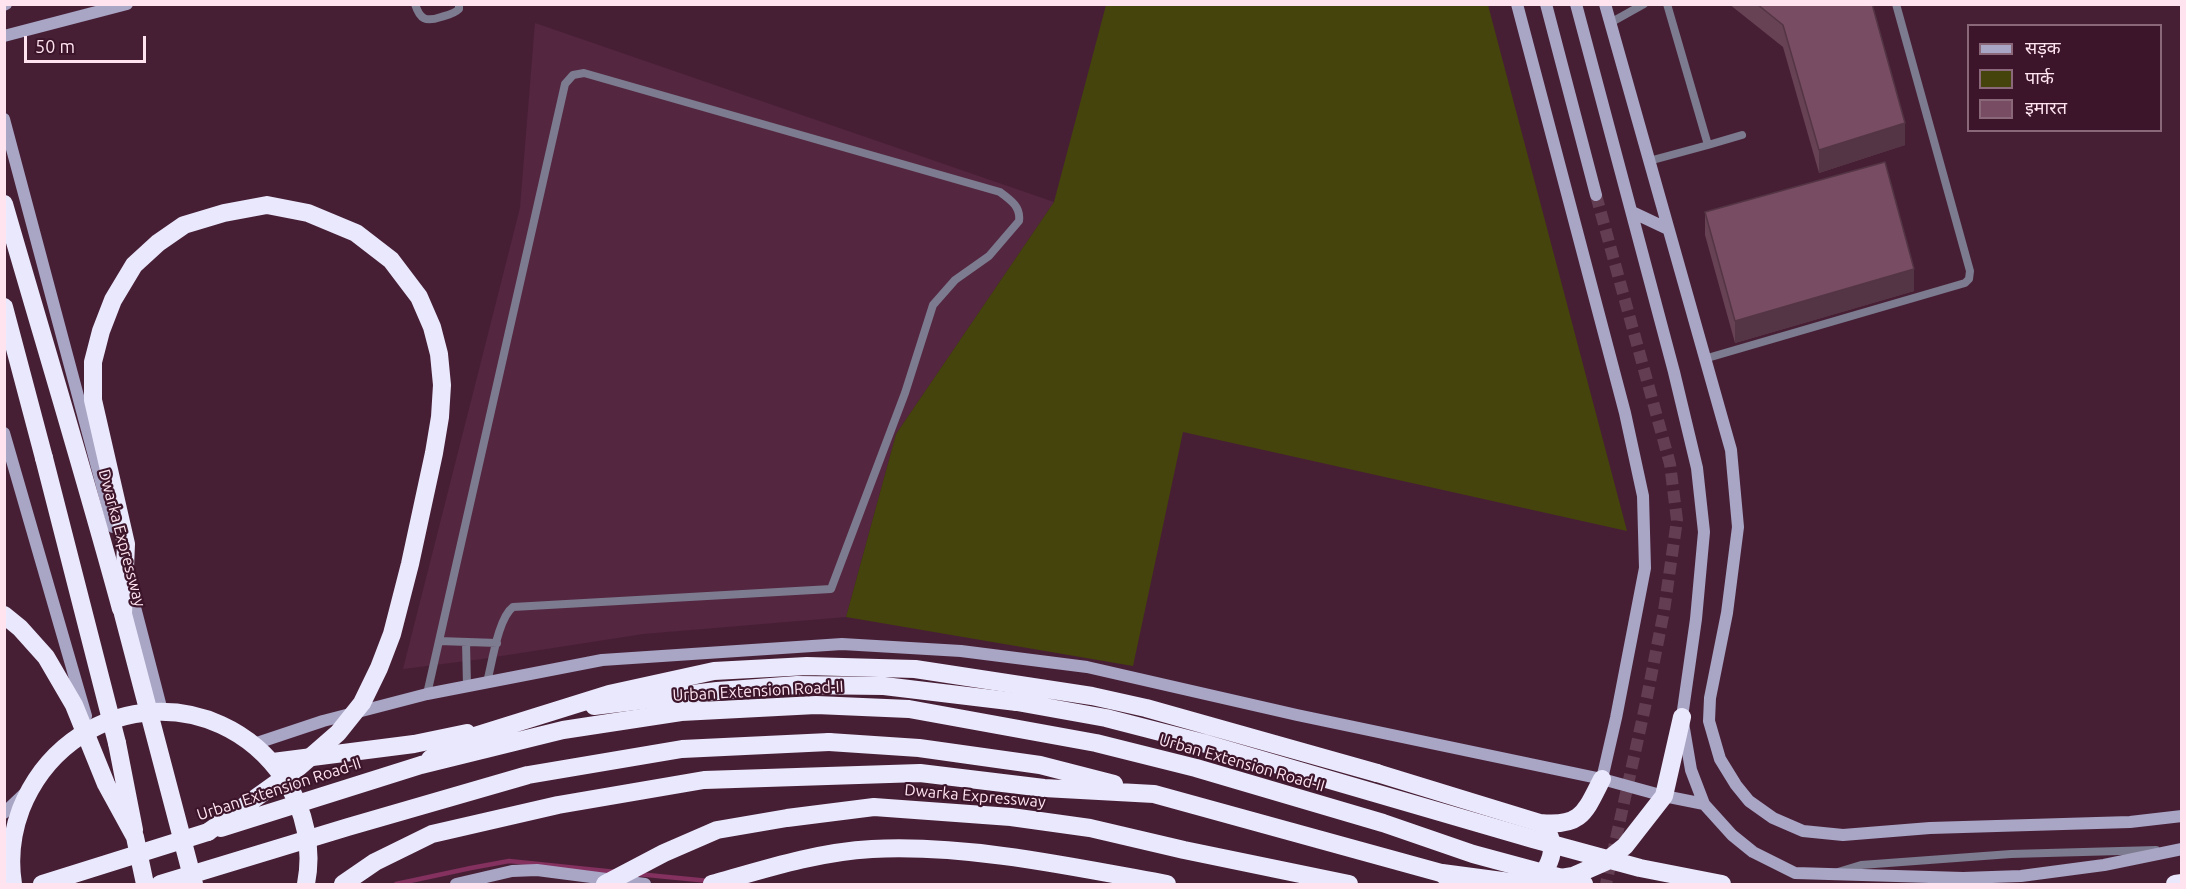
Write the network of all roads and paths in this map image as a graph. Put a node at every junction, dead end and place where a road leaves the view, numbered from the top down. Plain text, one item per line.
1 (127, 4) edge
2 (415, 4) edge
3 (459, 4) edge
4 (1517, 4) edge
5 (1546, 4) edge
6 (1576, 4) edge
7 (1605, 4) edge
8 (1644, 4) edge
9 (1667, 4) edge
10 (1896, 4) edge
11 (1610, 23) junction
12 (4, 36) edge
13 (4, 119) edge
14 (1742, 135) dead end
15 (1708, 145) junction
16 (1649, 161) junction
17 (1596, 195) tunnel mouth
18 (4, 204) edge
19 (1632, 212) junction
20 (1668, 229) junction
21 (4, 307) edge
22 (1704, 359) junction
23 (4, 433) edge
24 (123, 614) junction
25 (4, 615) edge
26 (439, 641) junction
27 (466, 642) junction
28 (497, 643) junction
29 (487, 682) junction
30 (467, 686) junction
31 (427, 694) junction
32 (162, 711) junction
33 (1682, 717) junction
34 (90, 729) junction
35 (254, 744) junction
36 (273, 762) junction
37 (421, 765) junction
38 (1602, 779) junction
39 (30, 788) junction
40 (1154, 794) junction
41 (1664, 796) junction
42 (1704, 804) junction
43 (4, 813) edge
44 (2181, 816) edge
45 (1540, 823) junction
46 (208, 832) junction
47 (135, 837) junction
48 (1552, 844) junction
49 (2181, 849) edge
50 (1441, 873) junction
51 (1831, 874) junction
52 (1541, 878) junction
53 (2181, 883) edge
54 (13, 885) edge
55 (42, 885) edge
56 (145, 885) edge
57 (160, 885) edge
58 (194, 885) edge
59 (306, 885) edge
60 (343, 885) edge
61 (456, 885) edge
62 (605, 885) edge
63 (645, 885) edge
64 (712, 885) edge
65 (1167, 885) edge
66 (1349, 885) edge
67 (1456, 885) edge
68 (1584, 885) edge
69 (1722, 885) edge
70 (2175, 885) edge

1 - 12 street
2 - 3 lane
4 - 38 street
5 - 17 street
6 - 19 street
7 - 11 street
8 - 11 lane
9 - 15 lane
10 - 22 lane
11 - 16 street
13 - 32 street
14 - 15 lane
15 - 16 lane
16 - 20 street
18 - 24 highway, Dwarka Expressway
19 - 20 street
19 - 33 street
20 - 22 street
21 - 47 highway, bridge
22 - 44 street
23 - 34 street
24 - 46 highway, bridge
24 - 58 highway, Dwarka Expressway, bridge
25 - 47 highway, bridge
26 - 27 lane
26 - 28 lane
26 - 31 lane
27 - 28 lane
27 - 30 lane
28 - 29 lane
29 - 30 street
29 - 38 street
30 - 31 street
31 - 35 street
32 - 34 highway
32 - 35 highway
33 - 41 highway
33 - 42 street
34 - 39 highway
35 - 36 highway
36 - 48 highway, bridge
36 - 59 highway
37 - 45 highway, bridge
37 - 46 highway, Urban Extension Road-II, bridge
37 - 52 highway, Urban Extension Road-II, bridge
38 - 41 street
38 - 45 highway
39 - 43 street
39 - 54 highway
40 - 50 highway
40 - 57 highway, bridge
40 - 60 highway
41 - 42 street
41 - 52 highway
42 - 51 street
45 - 48 highway
46 - 55 highway, Urban Extension Road-II, bridge
47 - 56 highway, bridge
48 - 52 highway
48 - 69 highway, bridge
49 - 51 lane
49 - 51 street
50 - 52 highway
50 - 67 highway
52 - 68 highway, Urban Extension Road-II, bridge
53 - 70 highway
61 - 63 street
62 - 66 highway, Dwarka Expressway, bridge
64 - 65 highway

